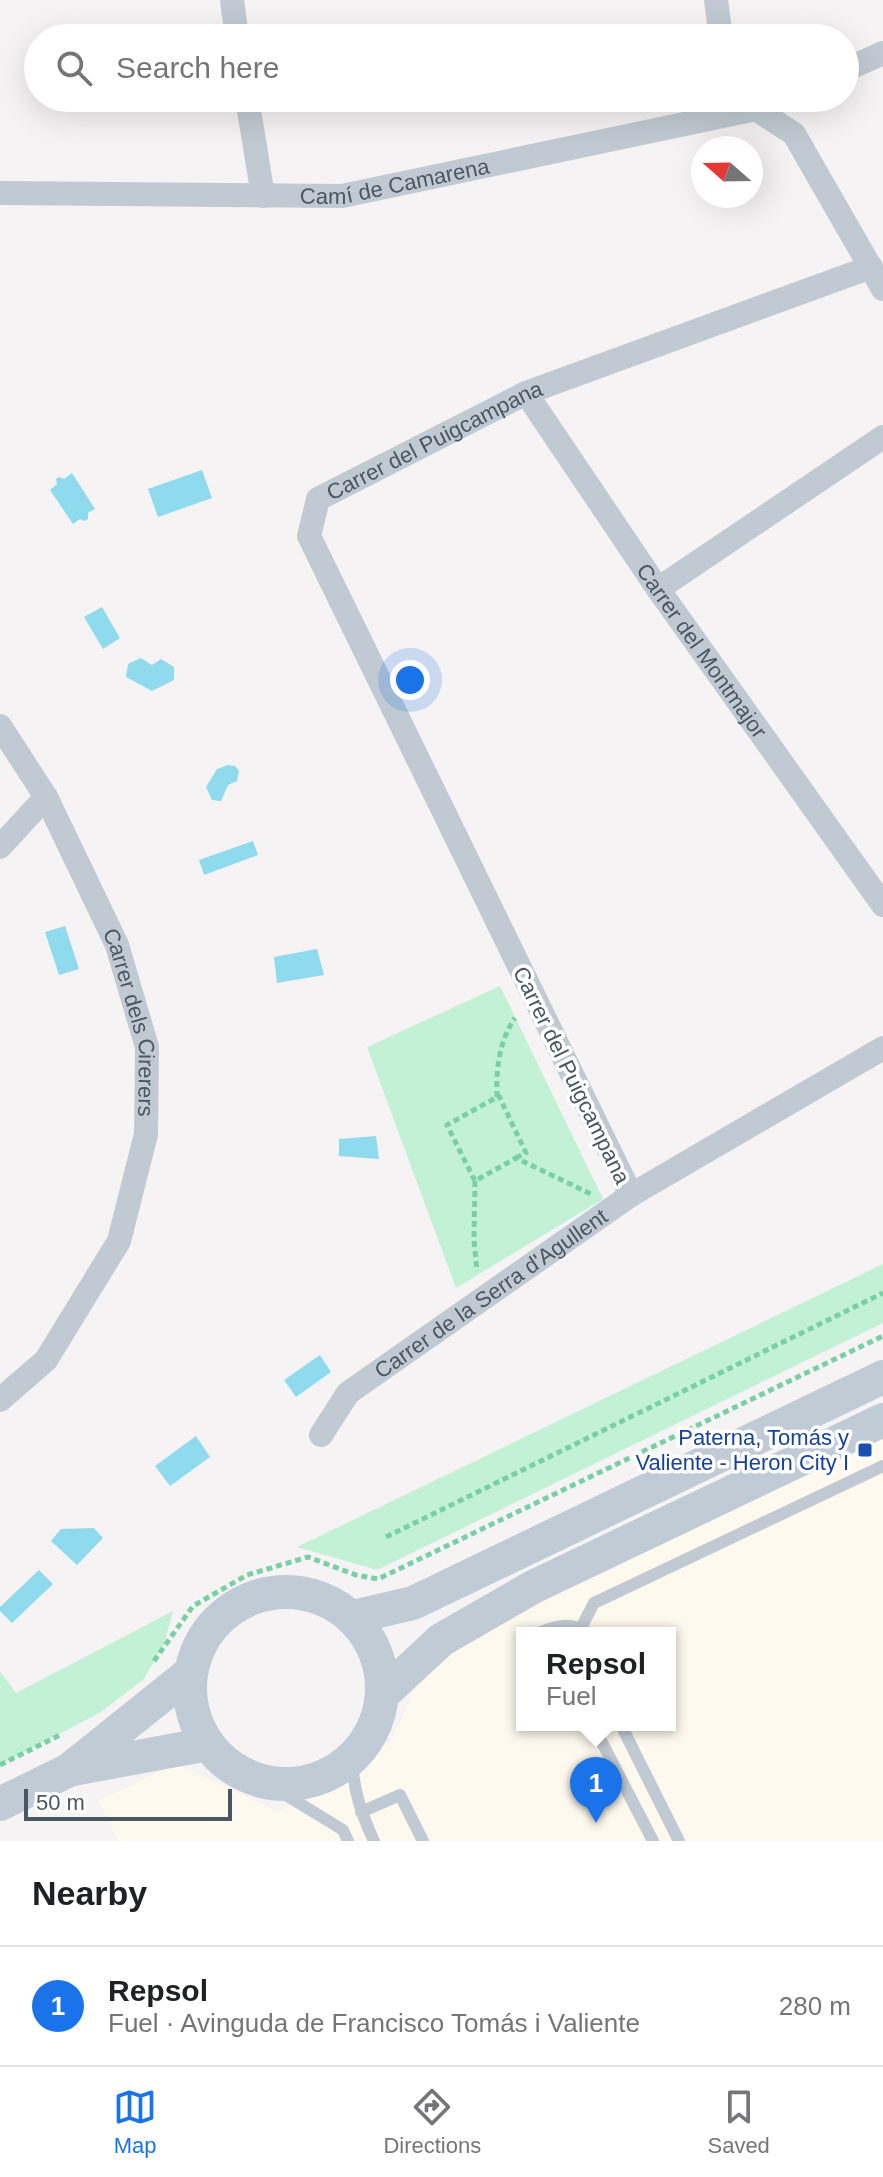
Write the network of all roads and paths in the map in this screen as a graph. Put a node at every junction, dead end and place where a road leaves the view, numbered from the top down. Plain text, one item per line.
1 (232, 0) edge
2 (716, 0) edge
3 (235, 24) edge
4 (719, 24) edge
5 (883, 53) edge
6 (859, 64) edge
7 (249, 112) edge
8 (712, 112) edge
9 (764, 112) edge
10 (0, 193) edge
11 (263, 196) junction
12 (871, 267) junction
13 (883, 289) edge
14 (526, 393) junction
15 (883, 437) edge
16 (658, 589) junction
17 (0, 726) edge
18 (46, 797) junction
19 (0, 847) edge
20 (883, 905) edge
21 (515, 1018) dead end
22 (883, 1048) edge
23 (497, 1097) junction
24 (516, 1158) junction
25 (475, 1181) junction
26 (631, 1195) junction
27 (603, 1199) dead end
28 (477, 1275) dead end
29 (883, 1293) edge
30 (883, 1336) edge
31 (883, 1377) edge
32 (0, 1400) edge
33 (883, 1420) edge
34 (321, 1435) dead end
35 (883, 1466) edge
36 (386, 1537) dead end
37 (353, 1617) junction
38 (586, 1627) edge
39 (151, 1667) dead end
40 (190, 1673) junction
41 (382, 1695) junction
42 (596, 1731) edge
43 (624, 1731) edge
44 (67, 1732) dead end
45 (208, 1744) junction
46 (352, 1758) junction
47 (0, 1765) edge
48 (69, 1770) junction
49 (263, 1781) junction
50 (0, 1804) edge
51 (361, 1812) junction
52 (348, 1841) edge
53 (374, 1841) edge
54 (423, 1841) edge
55 (653, 1841) edge
56 (679, 1841) edge

1 - 3 street
2 - 4 street
5 - 6 street
7 - 11 street
8 - 11 street, Camí de Camarena
9 - 12 street
10 - 11 street, Camí de Camarena
12 - 13 street
12 - 14 street, Carrer del Puigcampana
14 - 16 street, Carrer del Montmajor
14 - 26 street, Carrer del Puigcampana
15 - 16 street
16 - 20 street, Carrer del Montmajor
17 - 18 street, Carrer dels Cirerers
18 - 19 street
18 - 32 street, Carrer dels Cirerers
21 - 23 path
22 - 26 street, Carrer de la Serra d'Agullent
23 - 24 path
23 - 25 path
24 - 25 path
24 - 27 path
25 - 28 path
26 - 34 street, Carrer de la Serra d'Agullent
29 - 36 path
30 - 39 path
31 - 37 main road
33 - 41 main road
35 - 38 lane
37 - 40 main road
37 - 41 main road
40 - 45 main road
40 - 48 main road
41 - 46 main road
42 - 55 lane
43 - 56 lane
44 - 47 path
45 - 48 main road
45 - 49 main road
46 - 49 main road
46 - 51 lane
48 - 50 main road
49 - 52 lane
51 - 53 lane
51 - 54 lane

